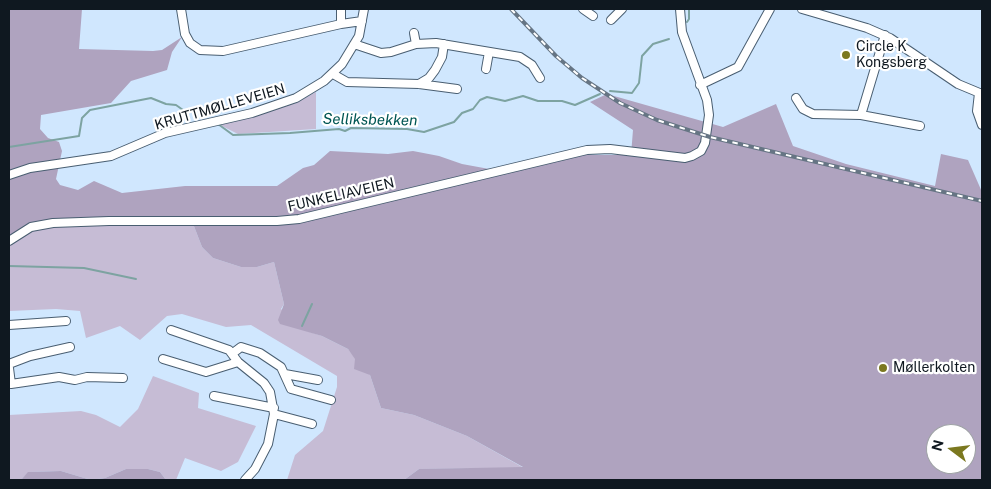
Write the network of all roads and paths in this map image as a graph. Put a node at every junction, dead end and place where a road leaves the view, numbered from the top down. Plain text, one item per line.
1 (181, 9) edge
2 (341, 9) edge
3 (364, 9) edge
4 (583, 9) edge
5 (622, 9) edge
6 (680, 9) edge
7 (770, 9) edge
8 (802, 9) edge
9 (593, 16) dead end
10 (611, 20) dead end
11 (362, 21) junction
12 (341, 24) junction
13 (414, 33) dead end
14 (885, 35) junction
15 (354, 44) junction
16 (416, 44) junction
17 (444, 44) junction
18 (489, 52) junction
19 (486, 70) dead end
20 (333, 74) junction
21 (540, 78) dead end
22 (419, 84) junction
23 (701, 88) junction
24 (457, 89) dead end
25 (981, 94) edge
26 (796, 98) dead end
27 (861, 115) junction
28 (982, 125) edge
29 (920, 126) dead end
30 (9, 175) edge
31 (9, 241) edge
32 (66, 321) dead end
33 (9, 325) edge
34 (171, 330) dead end
35 (70, 347) dead end
36 (233, 353) junction
37 (163, 359) dead end
38 (238, 362) junction
39 (9, 366) edge
40 (285, 374) junction
41 (123, 378) dead end
42 (318, 380) dead end
43 (10, 385) edge
44 (214, 396) dead end
45 (331, 400) dead end
46 (274, 411) junction
47 (312, 424) dead end
48 (244, 480) edge

1 - 12 street
2 - 12 street
3 - 11 street, KRUTTMØLLEVEIEN
4 - 9 street
5 - 10 street
6 - 23 street, FUNKELIAVEIEN
7 - 23 street
8 - 14 street
11 - 12 street
11 - 15 street, KRUTTMØLLEVEIEN
13 - 16 street
14 - 25 street
14 - 27 street
15 - 16 street
15 - 20 street, KRUTTMØLLEVEIEN
16 - 17 street
17 - 18 street
17 - 22 street
18 - 19 street
18 - 21 street
20 - 22 street
20 - 30 street, KRUTTMØLLEVEIEN
22 - 24 street
23 - 31 street, FUNKELIAVEIEN
25 - 28 street
26 - 27 street
27 - 29 street
32 - 33 street
34 - 36 street
35 - 39 street
36 - 38 street
36 - 40 street
37 - 38 street
38 - 46 street
39 - 43 street
40 - 42 street
40 - 45 street
41 - 43 street
44 - 46 street
46 - 47 street
46 - 48 street

